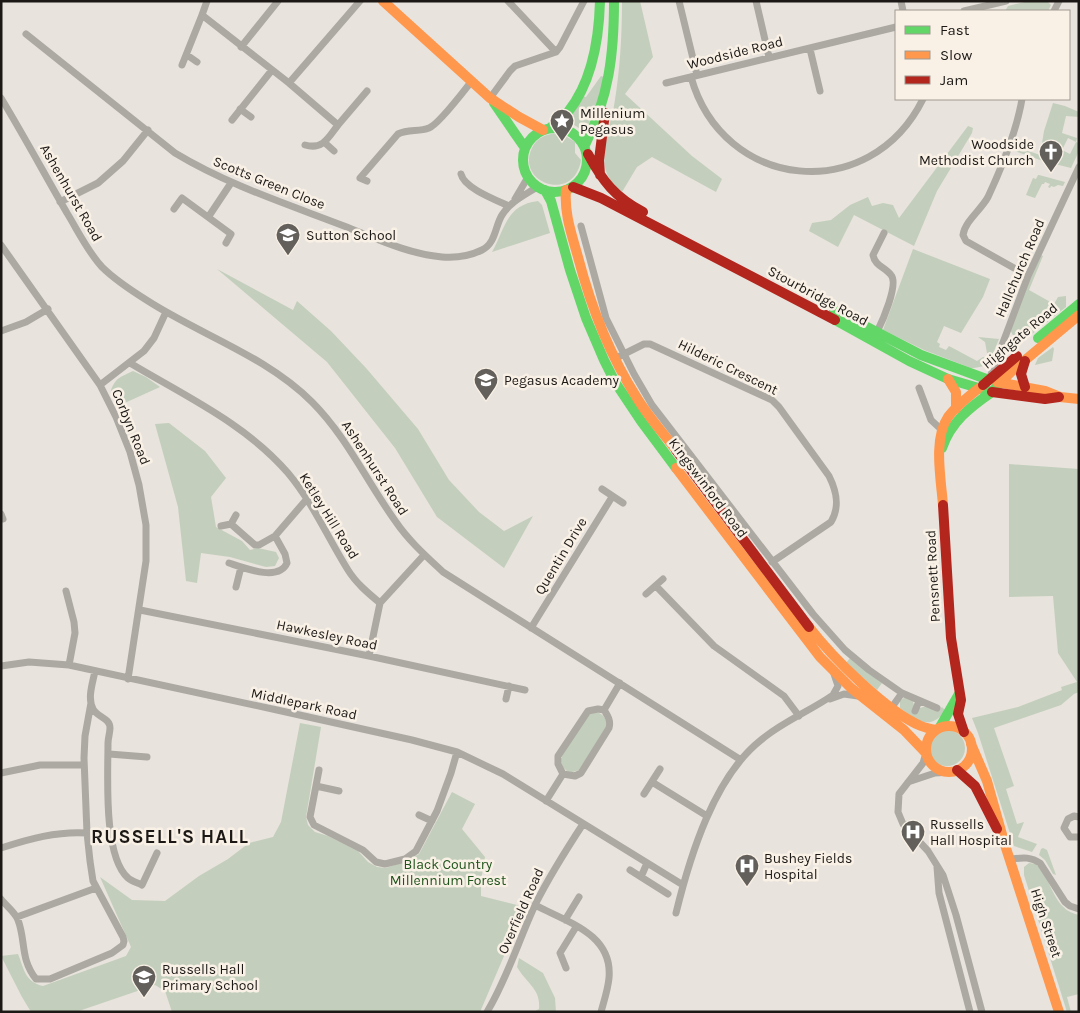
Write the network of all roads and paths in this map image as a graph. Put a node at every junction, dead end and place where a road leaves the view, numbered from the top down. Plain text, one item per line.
1 (208, 1) edge
2 (278, 1) edge
3 (360, 1) edge
4 (383, 1) edge
5 (508, 1) edge
6 (584, 1) edge
7 (600, 1) edge
8 (614, 1) edge
9 (679, 1) edge
10 (756, 1) edge
11 (1002, 2) edge
12 (980, 4) edge
13 (966, 10) edge
14 (202, 15) junction
15 (895, 27) edge
16 (26, 34) dead end
17 (242, 47) junction
18 (810, 49) junction
19 (556, 52) junction
20 (187, 55) junction
21 (769, 57) junction
22 (197, 62) dead end
23 (182, 65) dead end
24 (272, 70) junction
25 (694, 76) junction
26 (471, 82) junction
27 (289, 83) junction
28 (666, 83) dead end
29 (608, 88) junction
30 (368, 91) dead end
31 (820, 91) dead end
32 (1, 98) edge
33 (490, 98) junction
34 (922, 100) edge
35 (1022, 100) edge
36 (240, 109) junction
37 (250, 117) dead end
38 (232, 120) dead end
39 (338, 125) junction
40 (547, 128) junction
41 (148, 130) junction
42 (324, 142) junction
43 (305, 145) dead end
44 (525, 148) junction
45 (586, 150) junction
46 (334, 151) dead end
47 (1079, 167) edge
48 (461, 174) dead end
49 (528, 177) junction
50 (367, 181) dead end
51 (602, 181) junction
52 (231, 183) junction
53 (541, 188) junction
54 (569, 189) junction
55 (60, 202) junction
56 (511, 204) junction
57 (174, 209) dead end
58 (208, 216) junction
59 (581, 226) dead end
60 (884, 232) dead end
61 (226, 243) dead end
62 (1, 245) edge
63 (581, 269) junction
64 (1028, 276) junction
65 (599, 294) junction
66 (1079, 304) edge
67 (48, 309) junction
68 (166, 312) junction
69 (1079, 316) edge
70 (1, 330) edge
71 (878, 332) junction
72 (619, 356) junction
73 (1026, 360) junction
74 (130, 363) junction
75 (948, 378) junction
76 (989, 380) junction
77 (1001, 383) junction
78 (100, 385) junction
79 (1025, 387) junction
80 (979, 388) junction
81 (923, 392) dead end
82 (992, 392) junction
83 (1060, 397) junction
84 (1079, 399) edge
85 (956, 408) junction
86 (944, 432) junction
87 (602, 489) dead end
88 (612, 497) junction
89 (306, 500) junction
90 (623, 503) dead end
91 (236, 515) dead end
92 (231, 524) junction
93 (221, 526) dead end
94 (275, 536) junction
95 (424, 555) junction
96 (772, 562) junction
97 (229, 563) dead end
98 (242, 567) junction
99 (663, 578) dead end
100 (656, 586) junction
101 (236, 587) dead end
102 (66, 591) dead end
103 (646, 594) dead end
104 (380, 603) junction
105 (140, 610) junction
106 (532, 628) junction
107 (369, 656) junction
108 (69, 665) junction
109 (1, 666) edge
110 (95, 671) junction
111 (833, 671) junction
112 (128, 679) junction
113 (620, 683) junction
114 (509, 686) junction
115 (525, 690) dead end
116 (902, 693) junction
117 (959, 693) junction
118 (862, 697) junction
119 (506, 699) dead end
120 (825, 701) junction
121 (919, 701) junction
122 (91, 704) junction
123 (892, 707) junction
124 (937, 708) dead end
125 (604, 710) junction
126 (915, 711) dead end
127 (799, 716) junction
128 (938, 728) junction
129 (964, 732) junction
130 (971, 744) junction
131 (457, 752) junction
132 (926, 753) junction
133 (109, 754) junction
134 (147, 757) dead end
135 (740, 760) junction
136 (84, 765) junction
137 (660, 769) dead end
138 (318, 770) dead end
139 (954, 771) junction
140 (1, 773) edge
141 (564, 774) junction
142 (652, 782) junction
143 (908, 782) junction
144 (316, 786) junction
145 (339, 791) dead end
146 (644, 794) dead end
147 (546, 801) junction
148 (418, 814) dead end
149 (708, 816) junction
150 (1079, 817) edge
151 (432, 821) junction
152 (583, 824) junction
153 (86, 833) junction
154 (1078, 838) edge
155 (1004, 843) junction
156 (1, 848) edge
157 (157, 853) dead end
158 (1010, 859) junction
159 (647, 864) junction
160 (937, 867) junction
161 (630, 870) dead end
162 (641, 877) junction
163 (683, 885) junction
164 (96, 888) junction
165 (668, 894) dead end
166 (579, 897) dead end
167 (1, 899) edge
168 (535, 905) junction
169 (1079, 909) edge
170 (676, 913) dead end
171 (17, 917) junction
172 (565, 920) junction
173 (576, 927) junction
174 (566, 968) dead end
175 (487, 1012) edge
176 (601, 1012) edge
177 (970, 1012) edge
178 (982, 1012) edge
179 (1058, 1012) edge

1 - 14 street
2 - 17 street
3 - 27 street
4 - 26 main road
5 - 19 street
6 - 19 street
7 - 40 main road
8 - 29 main road
9 - 25 street
10 - 21 street
11 - 12 street
12 - 13 street
14 - 17 street
14 - 20 street
15 - 18 street, Woodside Road
16 - 41 street, Scotts Green Close
17 - 24 street
18 - 21 street, Woodside Road
18 - 31 street
19 - 33 street
20 - 22 street
20 - 23 street
21 - 25 street, Woodside Road
24 - 27 street
24 - 36 street
25 - 28 street, Woodside Road
25 - 34 street
26 - 33 main road
26 - 50 street
27 - 39 street
29 - 45 main road
29 - 51 main road
30 - 39 street
32 - 55 street, Ashenhurst Road
33 - 40 main road
33 - 44 main road
35 - 64 street
36 - 37 street
36 - 38 street
39 - 42 street
40 - 44 main road
40 - 45 main road
41 - 52 street, Scotts Green Close
41 - 55 street
42 - 43 street
42 - 46 street
44 - 49 main road
45 - 51 main road, Stourbridge Road
45 - 54 main road
47 - 64 street, Hallchurch Road
48 - 56 street
49 - 53 main road
49 - 56 street, Scotts Green Close
51 - 71 main road, Stourbridge Road
52 - 56 street, Scotts Green Close
52 - 58 street
53 - 54 main road
53 - 56 street, Scotts Green Close
53 - 111 main road, Kingswinford Road
54 - 63 main road, Kingswinford Road
54 - 75 main road, Stourbridge Road
55 - 68 street, Ashenhurst Road
57 - 58 street
58 - 61 street
59 - 65 street, Kingswinford Road
60 - 71 street, Stourbridge Road
62 - 67 street, Corbyn Road
63 - 65 street, Kingswinford Road
63 - 72 main road, Kingswinford Road
64 - 76 street, Hallchurch Road
65 - 72 street, Kingswinford Road
66 - 76 main road, Highgate Road
67 - 70 street
67 - 78 street, Corbyn Road
68 - 74 street
68 - 95 street, Ashenhurst Road
69 - 73 main road, Highgate Road
71 - 76 main road, Stourbridge Road
72 - 96 street, Kingswinford Road
72 - 96 street, Hilderic Crescent
72 - 123 main road, Kingswinford Road
73 - 77 main road, Highgate Road
73 - 79 main road
74 - 78 street
74 - 89 street, Ketley Hill Road
75 - 80 main road, Stourbridge Road
75 - 85 main road
76 - 77 main road, Stourbridge Road
76 - 80 main road, Highgate Road
77 - 79 main road, Stourbridge Road
77 - 82 main road, Highgate Road
78 - 105 street, Corbyn Road
79 - 83 main road, Stourbridge Road
80 - 82 main road, Stourbridge Road
80 - 85 main road
81 - 86 street
82 - 83 main road, Stourbridge Road
82 - 86 main road
83 - 84 main road, Stourbridge Road
85 - 86 main road
86 - 117 main road, Pensnett Road
87 - 88 street
88 - 90 street
88 - 106 street, Quentin Drive
89 - 94 street
89 - 104 street, Ketley Hill Road
91 - 92 street
92 - 93 street
92 - 94 street
94 - 98 street
95 - 104 street
95 - 106 street, Ashenhurst Road
96 - 116 street, Kingswinford Road
97 - 98 street
98 - 101 street
99 - 100 street
100 - 103 street
100 - 127 street
102 - 108 street
104 - 107 street
105 - 107 street, Hawkesley Road
105 - 112 street, Corbyn Road
106 - 113 street, Ashenhurst Road
107 - 114 street, Hawkesley Road
108 - 109 street, Middlepark Road
108 - 110 street, Middlepark Road
110 - 112 street, Middlepark Road
110 - 122 street
111 - 118 main road, Kingswinford Road
111 - 120 street
112 - 131 street, Middlepark Road
113 - 125 street
113 - 135 street, Ashenhurst Road
114 - 115 street, Hawkesley Road
114 - 119 street
116 - 121 street, Kingswinford Road
116 - 123 street
117 - 128 main road
117 - 129 main road, Pensnett Road
118 - 120 street
118 - 132 main road, Kingswinford Road
120 - 127 street
121 - 124 street, Kingswinford Road
121 - 126 street
122 - 133 street
122 - 136 street
123 - 128 main road, Kingswinford Road
125 - 141 street
125 - 141 street
127 - 135 street
128 - 129 main road
128 - 132 main road
129 - 130 main road
130 - 139 main road
130 - 155 main road, High Street
131 - 147 street, Middlepark Road
131 - 151 street
132 - 139 main road
132 - 143 street
133 - 134 street
133 - 157 street
135 - 149 street
136 - 140 street
136 - 153 street
137 - 142 street
138 - 144 street
139 - 143 street
139 - 155 main road, High Street
141 - 147 street
142 - 146 street
142 - 149 street
143 - 160 street
144 - 145 street
144 - 151 street
147 - 152 street, Middlepark Road
148 - 151 street
149 - 163 street
150 - 154 street
152 - 159 street, Middlepark Road
152 - 168 street, Overfield Road
153 - 156 street
153 - 164 street
155 - 158 main road, High Street
158 - 169 street
158 - 179 main road, High Street
159 - 162 street
159 - 163 street, Middlepark Road
160 - 177 street
160 - 178 street
161 - 162 street
162 - 165 street
163 - 170 street
164 - 171 street
164 - 171 street
166 - 172 street
167 - 171 street
168 - 172 street
168 - 175 street, Overfield Road
172 - 173 street
173 - 174 street
173 - 176 street

